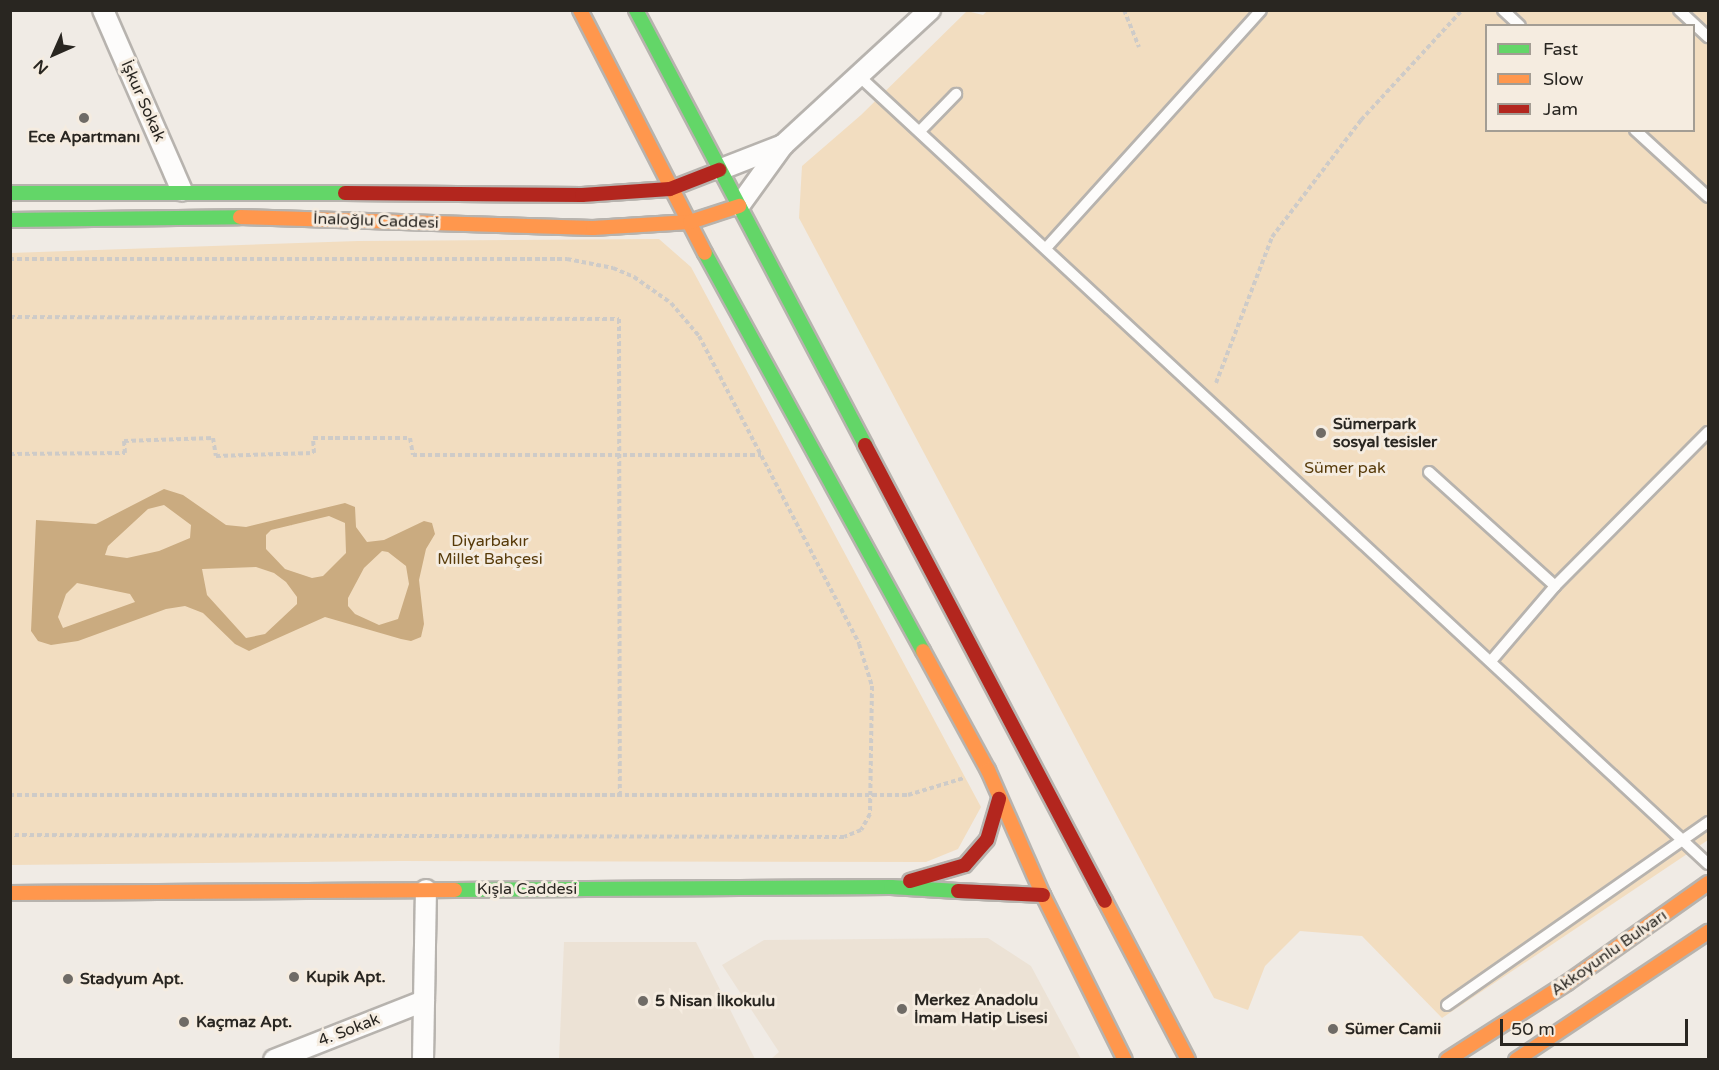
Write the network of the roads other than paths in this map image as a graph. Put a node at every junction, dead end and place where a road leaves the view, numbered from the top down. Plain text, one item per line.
1 (103, 10) edge
2 (580, 10) edge
3 (636, 10) edge
4 (930, 10) edge
5 (1261, 10) edge
6 (1503, 10) edge
7 (1679, 10) edge
8 (1518, 24) edge
9 (1694, 24) edge
10 (1695, 25) edge
11 (1708, 37) edge
12 (860, 77) junction
13 (956, 94) dead end
14 (920, 131) junction
15 (1637, 132) edge
16 (783, 145) junction
17 (719, 170) junction
18 (670, 189) junction
19 (182, 191) junction
20 (10, 193) edge
21 (1708, 197) edge
22 (739, 206) junction
23 (10, 220) edge
24 (690, 222) junction
25 (1047, 247) junction
26 (1708, 432) edge
27 (1429, 472) dead end
28 (1555, 586) junction
29 (1491, 661) junction
30 (999, 799) junction
31 (1708, 822) edge
32 (1683, 840) junction
33 (1708, 864) edge
34 (1708, 883) edge
35 (891, 887) junction
36 (426, 890) junction
37 (10, 893) edge
38 (1043, 895) junction
39 (1708, 932) edge
40 (424, 1001) junction
41 (1448, 1005) dead end
42 (274, 1059) edge
43 (423, 1059) edge
44 (1125, 1059) edge
45 (1188, 1059) edge
46 (1447, 1059) edge
47 (1516, 1059) edge

1 - 19 street, İşkur Sokak
2 - 18 main road
3 - 17 main road
4 - 12 street
5 - 25 lane
6 - 8 lane
7 - 9 lane
10 - 11 lane
12 - 14 lane
12 - 16 street
13 - 14 lane
14 - 25 lane
15 - 21 lane
16 - 17 street
16 - 22 street
17 - 18 main road, İnaloğlu Caddesi
17 - 22 main road
18 - 19 main road, İnaloğlu Caddesi
18 - 24 main road
19 - 20 main road, İnaloğlu Caddesi
22 - 24 main road, İnaloğlu Caddesi
22 - 45 main road
23 - 24 main road, İnaloğlu Caddesi
24 - 30 main road
25 - 29 lane
26 - 28 lane
27 - 28 lane
28 - 29 lane
29 - 32 lane
30 - 35 main road
30 - 38 main road
31 - 32 lane
32 - 33 lane
32 - 41 lane
34 - 46 main road, Akkoyunlu Bulvarı
35 - 36 main road, Kışla Caddesi
35 - 38 main road, Kışla Caddesi
36 - 37 main road, Kışla Caddesi
36 - 40 street
38 - 44 main road
39 - 47 main road
40 - 42 street, 4. Sokak
40 - 43 street

